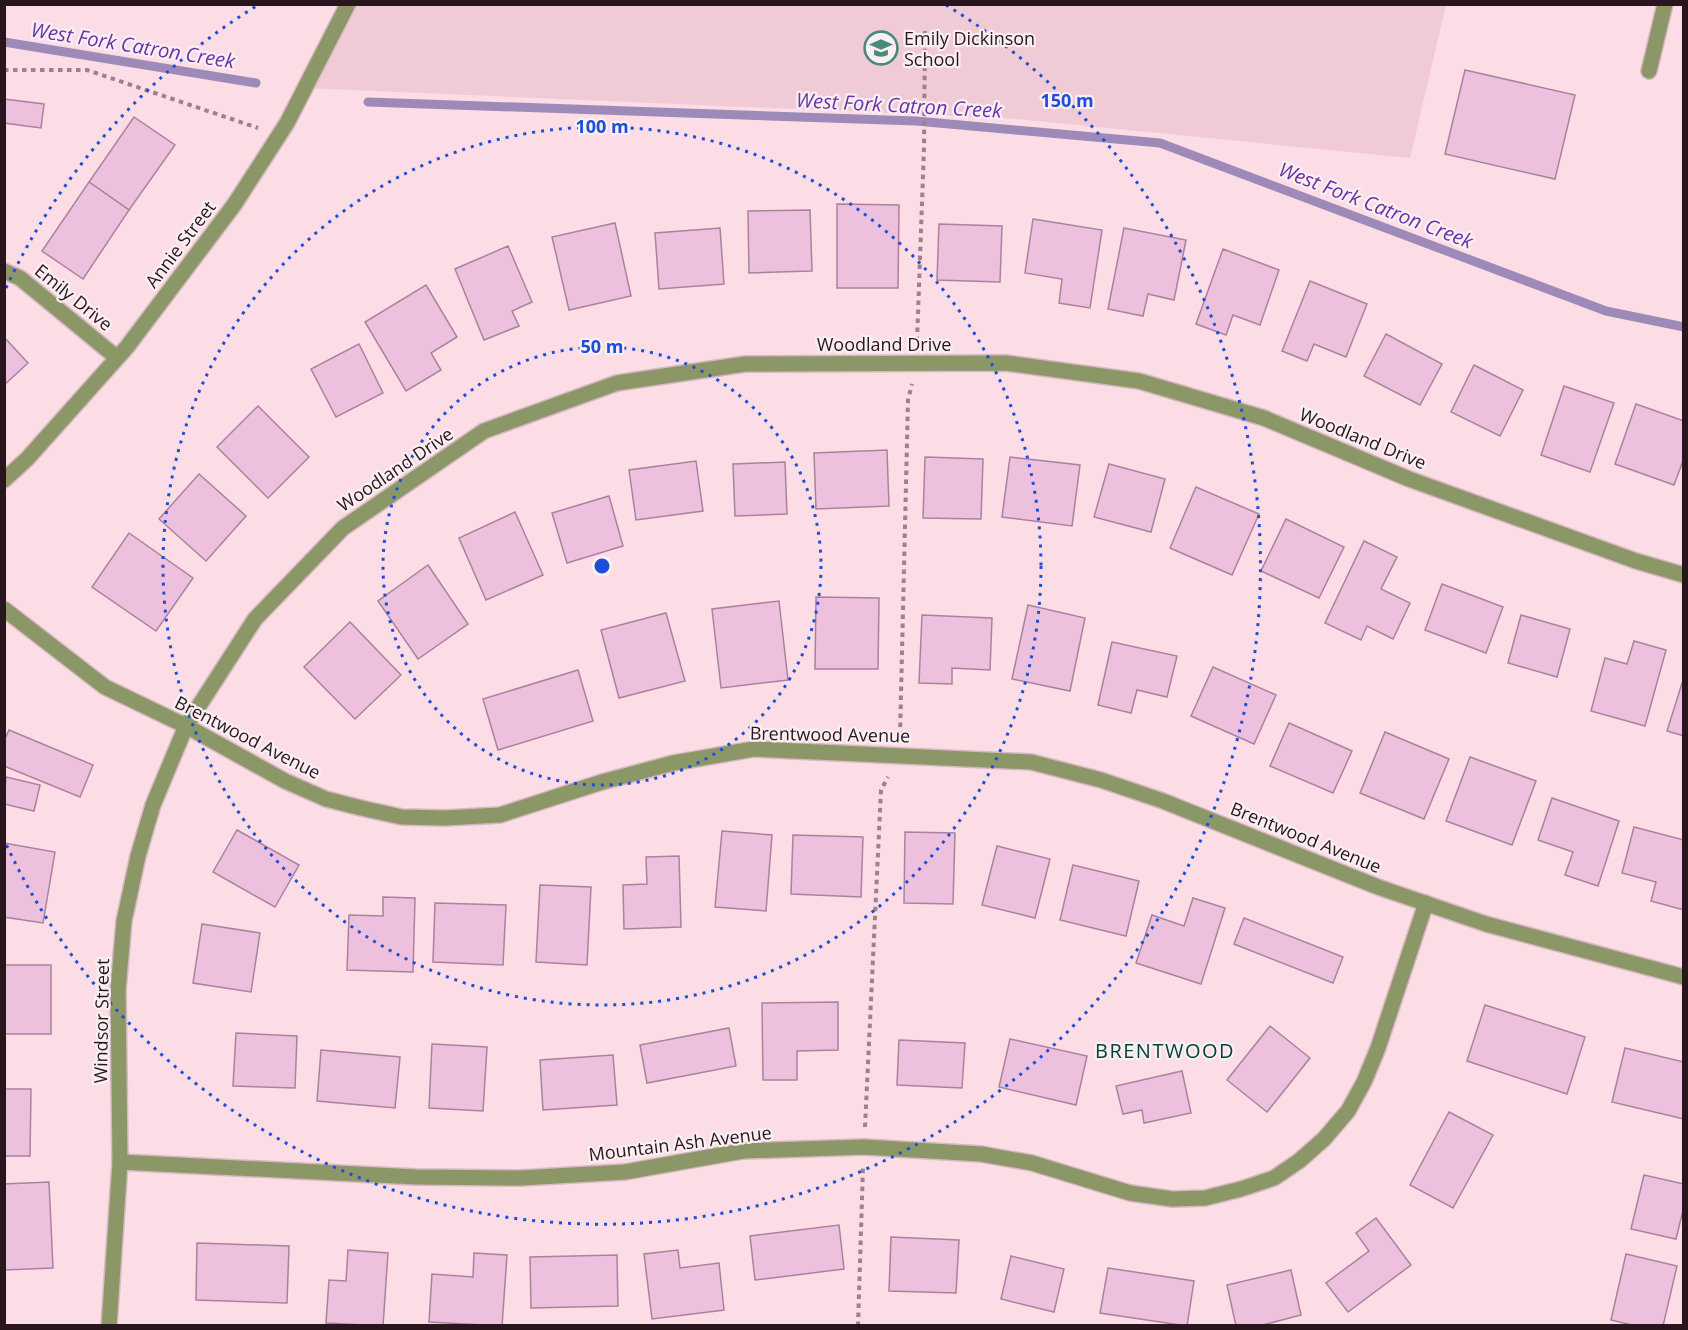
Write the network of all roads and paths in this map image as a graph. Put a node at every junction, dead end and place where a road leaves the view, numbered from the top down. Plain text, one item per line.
1 (348, 4) edge
2 (1665, 4) edge
3 (925, 31) dead end
4 (4, 70) edge
5 (1649, 71) dead end
6 (279, 135) junction
7 (924, 148) dead end
8 (4, 271) edge
9 (116, 357) junction
10 (4, 480) edge
11 (1683, 574) edge
12 (4, 609) edge
13 (186, 726) junction
14 (1426, 903) junction
15 (1683, 977) edge
16 (120, 1162) junction
17 (109, 1326) edge

1 - 6 street, Annie Street
2 - 5 street
3 - 7 path
4 - 6 path
6 - 9 street, Annie Street
8 - 9 street, Emily Drive
9 - 10 street, Annie Street
11 - 13 street, Woodland Drive
12 - 13 street, Brentwood Avenue
13 - 14 street, Brentwood Avenue
13 - 16 street, Windsor Street
14 - 15 street, Brentwood Avenue
14 - 16 street, Mountain Ash Avenue
16 - 17 street, Windsor Street

